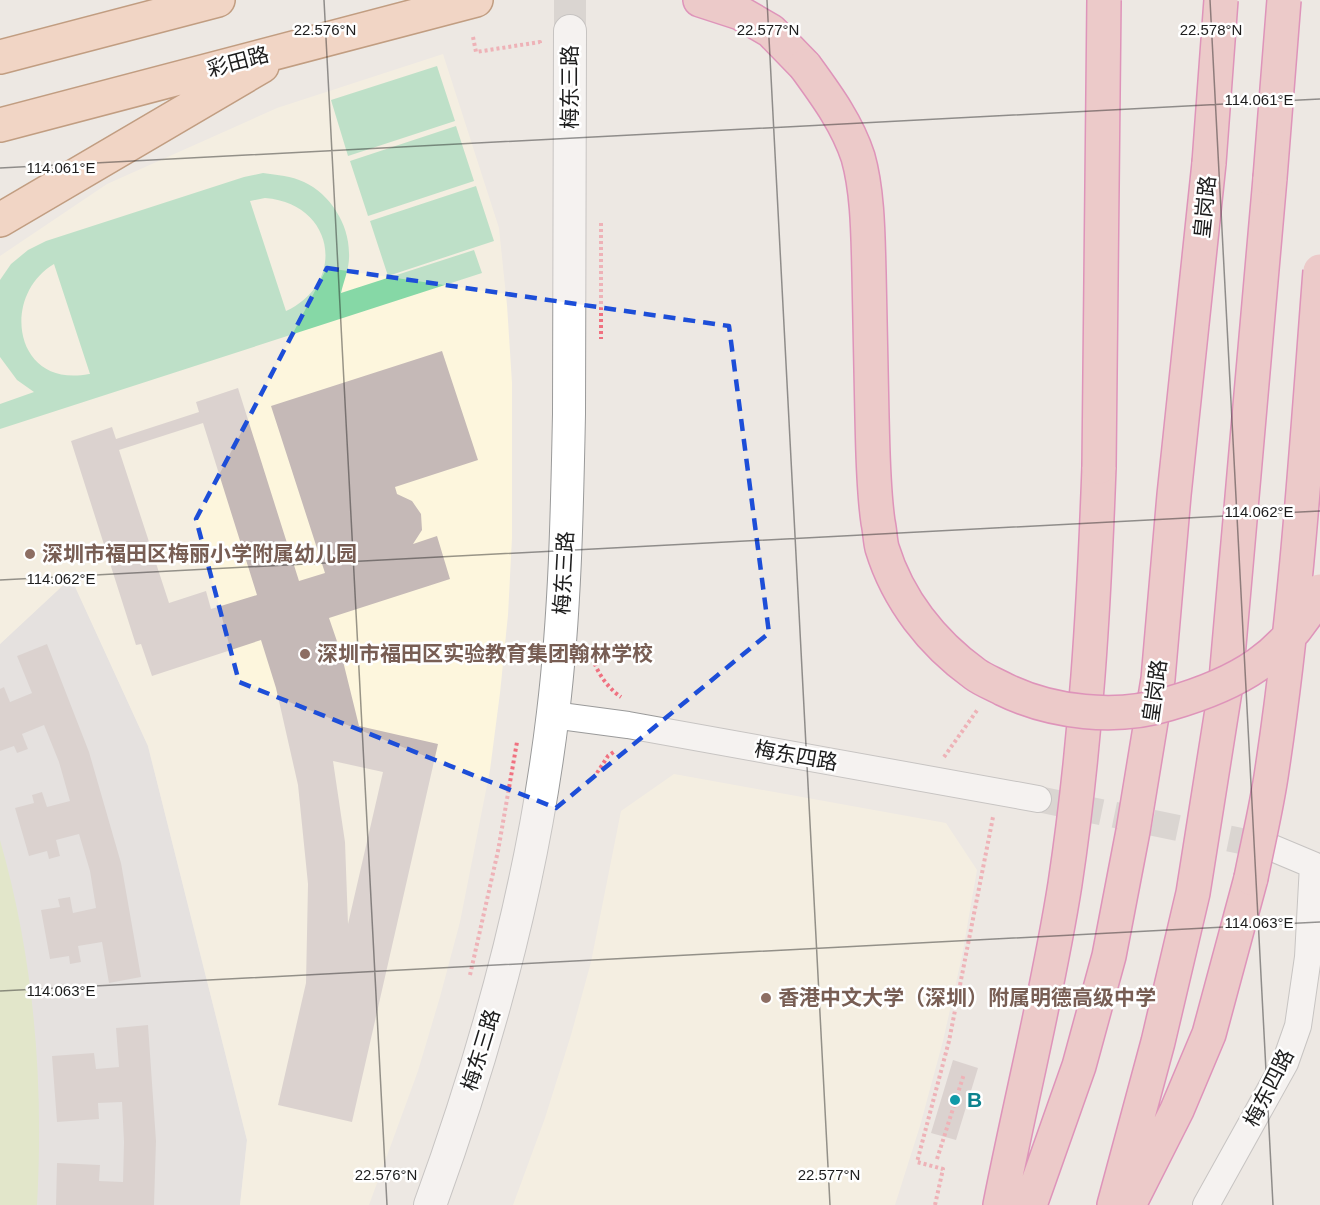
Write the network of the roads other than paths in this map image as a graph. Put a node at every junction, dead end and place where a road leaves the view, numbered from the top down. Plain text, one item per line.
1 (218, 0) edge
2 (476, 0) edge
3 (700, 0) edge
4 (1104, 0) edge
5 (1221, 0) edge
6 (1284, 0) edge
7 (570, 32) tunnel mouth
8 (294, 47) junction
9 (0, 57) edge
10 (0, 125) edge
11 (0, 220) edge
12 (1320, 271) edge
13 (1320, 591) edge
14 (553, 715) junction
15 (1038, 799) tunnel mouth
16 (1270, 846) tunnel mouth
17 (1317, 865) edge
18 (430, 1205) edge
19 (1000, 1205) edge
20 (1030, 1205) edge
21 (1114, 1205) edge
22 (1129, 1205) edge
23 (1206, 1205) edge

1 - 9 main road
2 - 8 main road, 彩田路
3 - 13 highway, bridge
4 - 19 highway, bridge
5 - 20 highway, 皇岗路, bridge
6 - 21 highway, bridge
7 - 14 street, 梅东三路
8 - 10 main road, 彩田路
8 - 11 main road
12 - 22 highway, bridge
14 - 15 street, 梅东四路
14 - 18 street, 梅东三路
16 - 17 street, 梅东四路
17 - 23 street, 梅东四路

